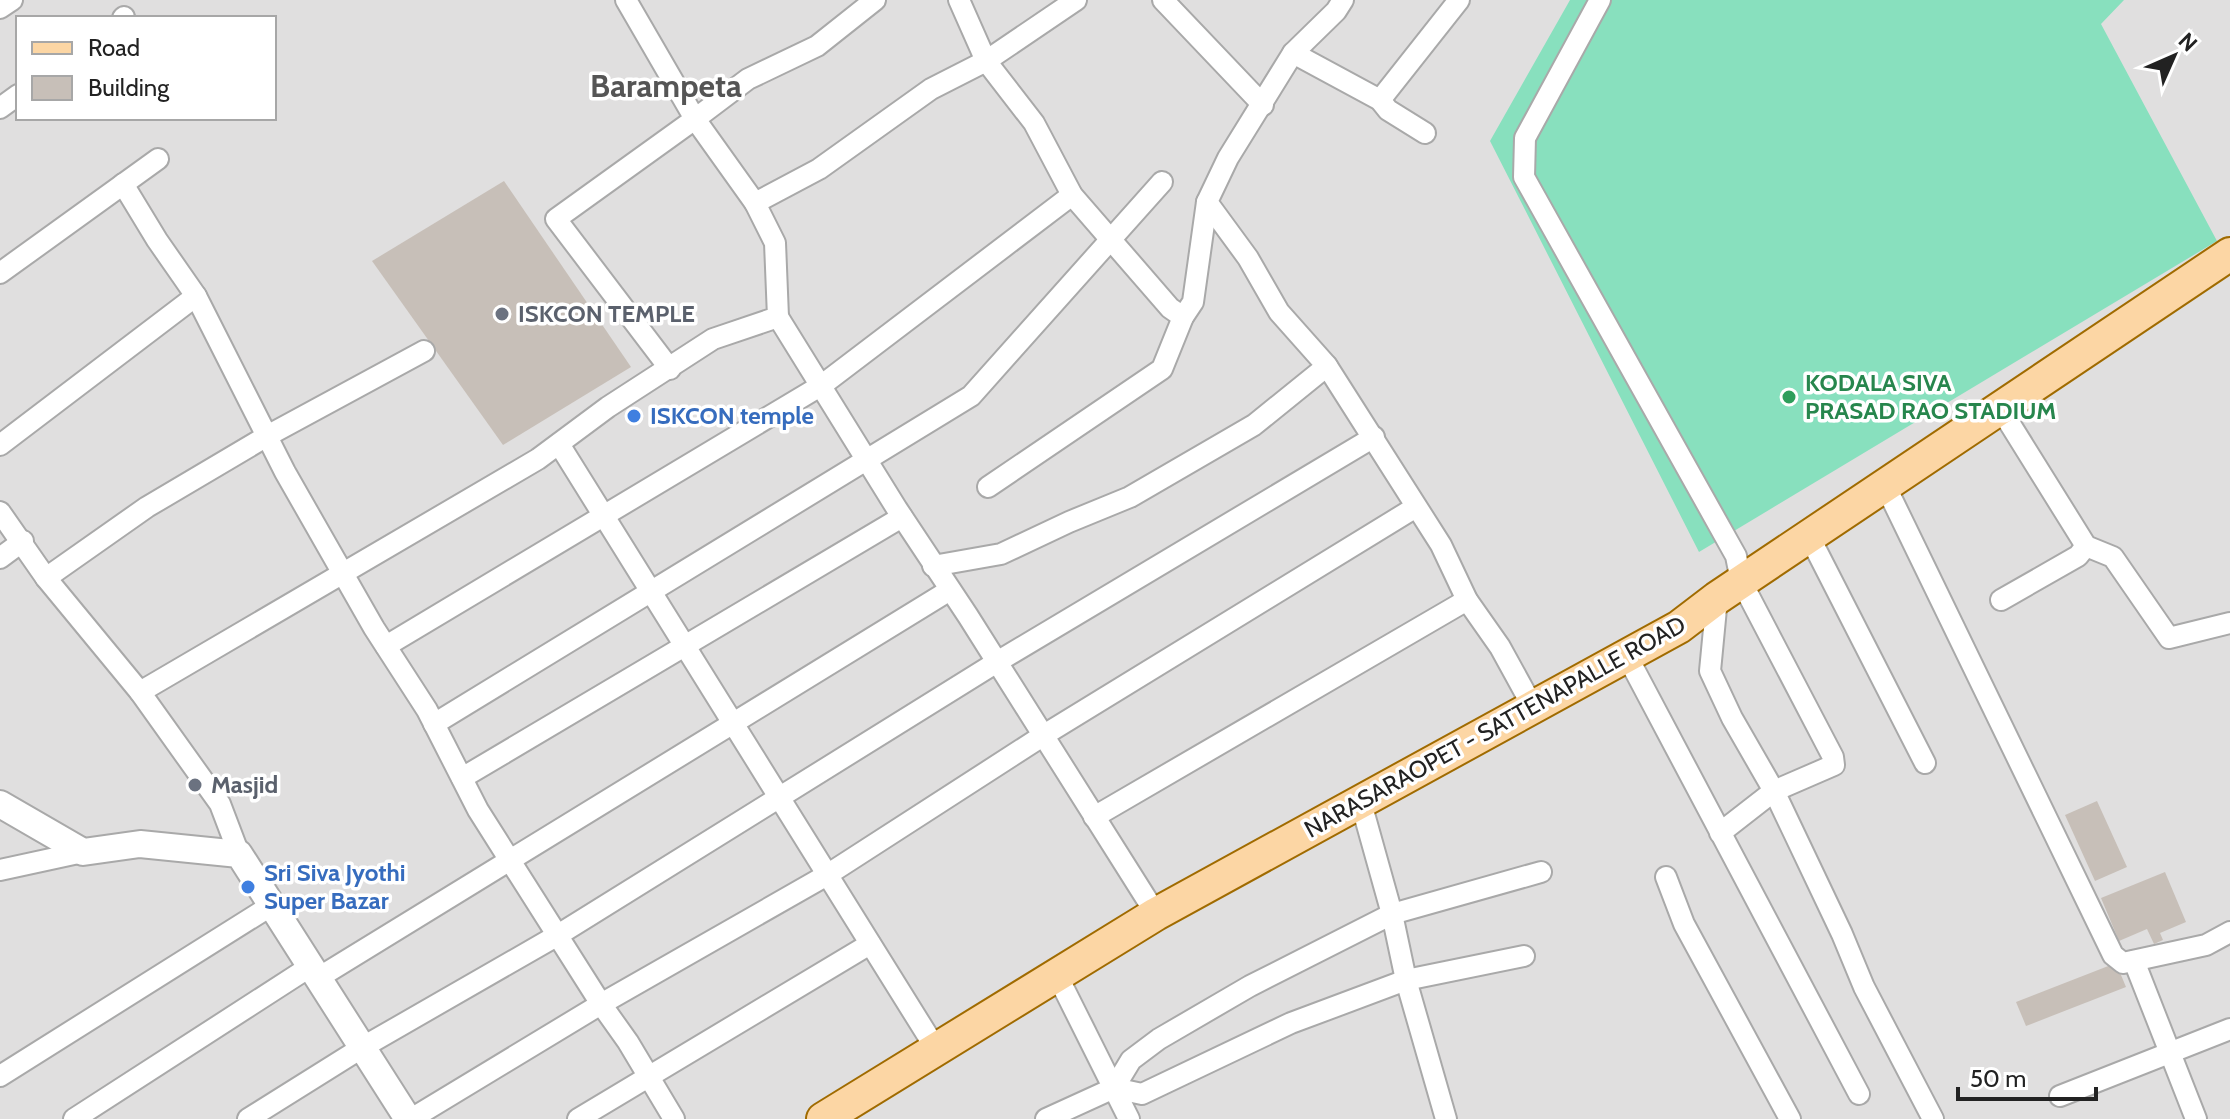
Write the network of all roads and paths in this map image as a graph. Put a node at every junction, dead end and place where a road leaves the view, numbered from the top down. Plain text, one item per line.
1 (12, 0) edge
2 (626, 0) edge
3 (875, 0) edge
4 (959, 0) edge
5 (1076, 0) edge
6 (1163, 0) edge
7 (1343, 0) edge
8 (1459, 0) edge
9 (1600, 0) edge
10 (0, 8) edge
11 (1293, 53) junction
12 (986, 61) junction
13 (1380, 100) junction
14 (1263, 105) junction
15 (695, 119) junction
16 (1425, 133) dead end
17 (158, 159) dead end
18 (1162, 182) dead end
19 (123, 184) junction
20 (1072, 195) junction
21 (1207, 202) junction
22 (755, 203) junction
23 (1109, 238) junction
24 (2225, 266) edge
25 (0, 273) edge
26 (196, 296) junction
27 (778, 317) junction
28 (1183, 317) junction
29 (424, 351) dead end
30 (1327, 366) junction
31 (670, 369) junction
32 (822, 385) junction
33 (2000, 408) junction
34 (267, 436) junction
35 (1374, 437) junction
36 (559, 444) junction
37 (0, 445) edge
38 (867, 461) junction
39 (1885, 485) junction
40 (988, 487) dead end
41 (1416, 507) junction
42 (0, 512) edge
43 (602, 514) junction
44 (902, 517) junction
45 (1809, 536) junction
46 (23, 541) junction
47 (2086, 546) junction
48 (0, 558) edge
49 (933, 566) junction
50 (344, 574) junction
51 (46, 578) junction
52 (650, 590) junction
53 (950, 590) junction
54 (1729, 590) junction
55 (1467, 600) junction
56 (2001, 600) dead end
57 (2230, 623) edge
58 (684, 645) junction
59 (386, 646) junction
60 (1627, 656) junction
61 (997, 662) junction
62 (140, 692) junction
63 (1534, 709) junction
64 (732, 722) junction
65 (434, 724) junction
66 (1044, 735) junction
67 (1925, 763) dead end
68 (462, 778) junction
69 (1774, 791) junction
70 (779, 798) junction
71 (1361, 803) junction
72 (0, 804) edge
73 (1094, 817) junction
74 (1720, 833) junction
75 (83, 852) junction
76 (239, 854) junction
77 (511, 862) junction
78 (0, 870) edge
79 (1541, 872) dead end
80 (827, 875) junction
81 (1666, 877) dead end
82 (272, 905) junction
83 (1156, 914) junction
84 (1392, 914) junction
85 (2230, 932) edge
86 (558, 935) junction
87 (870, 944) junction
88 (1524, 956) dead end
89 (2134, 961) junction
90 (314, 972) junction
91 (1057, 975) junction
92 (1406, 980) junction
93 (601, 1004) junction
94 (2230, 1029) edge
95 (363, 1047) junction
96 (936, 1049) junction
97 (2170, 1053) junction
98 (0, 1076) edge
99 (648, 1077) junction
100 (1114, 1088) junction
101 (1859, 1094) dead end
102 (2060, 1096) dead end
103 (74, 1119) edge
104 (248, 1119) edge
105 (410, 1119) edge
106 (578, 1119) edge
107 (674, 1119) edge
108 (823, 1119) edge
109 (1046, 1119) edge
110 (1129, 1119) edge
111 (1446, 1119) edge
112 (1790, 1119) edge
113 (1933, 1119) edge
114 (2196, 1119) edge

1 - 10 street
2 - 15 street
3 - 15 street
4 - 12 street
5 - 12 street
6 - 14 street
7 - 11 street
8 - 13 street
9 - 54 street
11 - 13 street
11 - 14 street
12 - 20 street
12 - 22 street
13 - 16 street
14 - 21 street
15 - 22 street
15 - 31 street
17 - 19 street
18 - 23 street
19 - 25 street
19 - 26 street
20 - 23 street
20 - 32 street
21 - 28 street
21 - 30 street
22 - 27 street
23 - 28 street
23 - 38 street
24 - 33 main road, NARASARAOPET - SATTENAPALLE ROAD
26 - 34 street
26 - 37 street
27 - 31 street
27 - 32 street
28 - 40 street
29 - 34 street
30 - 35 street
30 - 49 street
31 - 36 street
32 - 38 street
32 - 43 street
33 - 39 main road, NARASARAOPET - SATTENAPALLE ROAD
33 - 47 street
34 - 50 street
34 - 51 street
35 - 41 street
35 - 61 street
36 - 43 street
36 - 50 street
38 - 44 street
38 - 52 street
39 - 45 main road, NARASARAOPET - SATTENAPALLE ROAD
39 - 89 street
41 - 55 street
41 - 66 street
42 - 46 street
43 - 52 street
43 - 59 street
44 - 49 street
44 - 58 street
45 - 54 main road, NARASARAOPET - SATTENAPALLE ROAD
45 - 67 street
46 - 48 street
46 - 51 street
47 - 56 street
47 - 57 street
49 - 53 street
50 - 59 street
50 - 62 street
51 - 62 street
52 - 58 street
52 - 65 street
53 - 61 street
53 - 64 street
54 - 60 main road, NARASARAOPET - SATTENAPALLE ROAD
54 - 69 street
54 - 69 street
55 - 63 street
55 - 73 street
58 - 64 street
58 - 68 street
59 - 65 street
60 - 63 main road, NARASARAOPET - SATTENAPALLE ROAD
60 - 74 street
61 - 66 street
61 - 70 street
62 - 76 street
63 - 71 main road, NARASARAOPET - SATTENAPALLE ROAD
64 - 70 street
64 - 77 street
65 - 68 street
66 - 73 street
66 - 80 street
68 - 77 street
69 - 74 street
69 - 113 street
70 - 80 street
70 - 86 street
71 - 83 main road, NARASARAOPET - SATTENAPALLE ROAD
71 - 84 street
72 - 75 street
73 - 83 street
74 - 101 street
75 - 76 street
75 - 78 street
76 - 82 street
77 - 86 street
77 - 90 street
79 - 84 street
80 - 87 street
80 - 93 street
81 - 112 street
82 - 90 street
82 - 98 street
83 - 91 main road, NARASARAOPET - SATTENAPALLE ROAD
84 - 92 street
84 - 100 street
85 - 89 street
86 - 93 street
86 - 95 street
87 - 96 street
87 - 99 street
88 - 92 street
89 - 97 street
90 - 95 street
90 - 103 street
91 - 96 main road, NARASARAOPET - SATTENAPALLE ROAD
91 - 100 street
92 - 100 street
92 - 111 street
93 - 99 street
93 - 105 street
94 - 97 street
95 - 104 street
95 - 105 street
96 - 108 main road, NARASARAOPET - SATTENAPALLE ROAD
97 - 102 street
97 - 114 street
99 - 106 street
99 - 107 street
100 - 109 street
100 - 110 street

